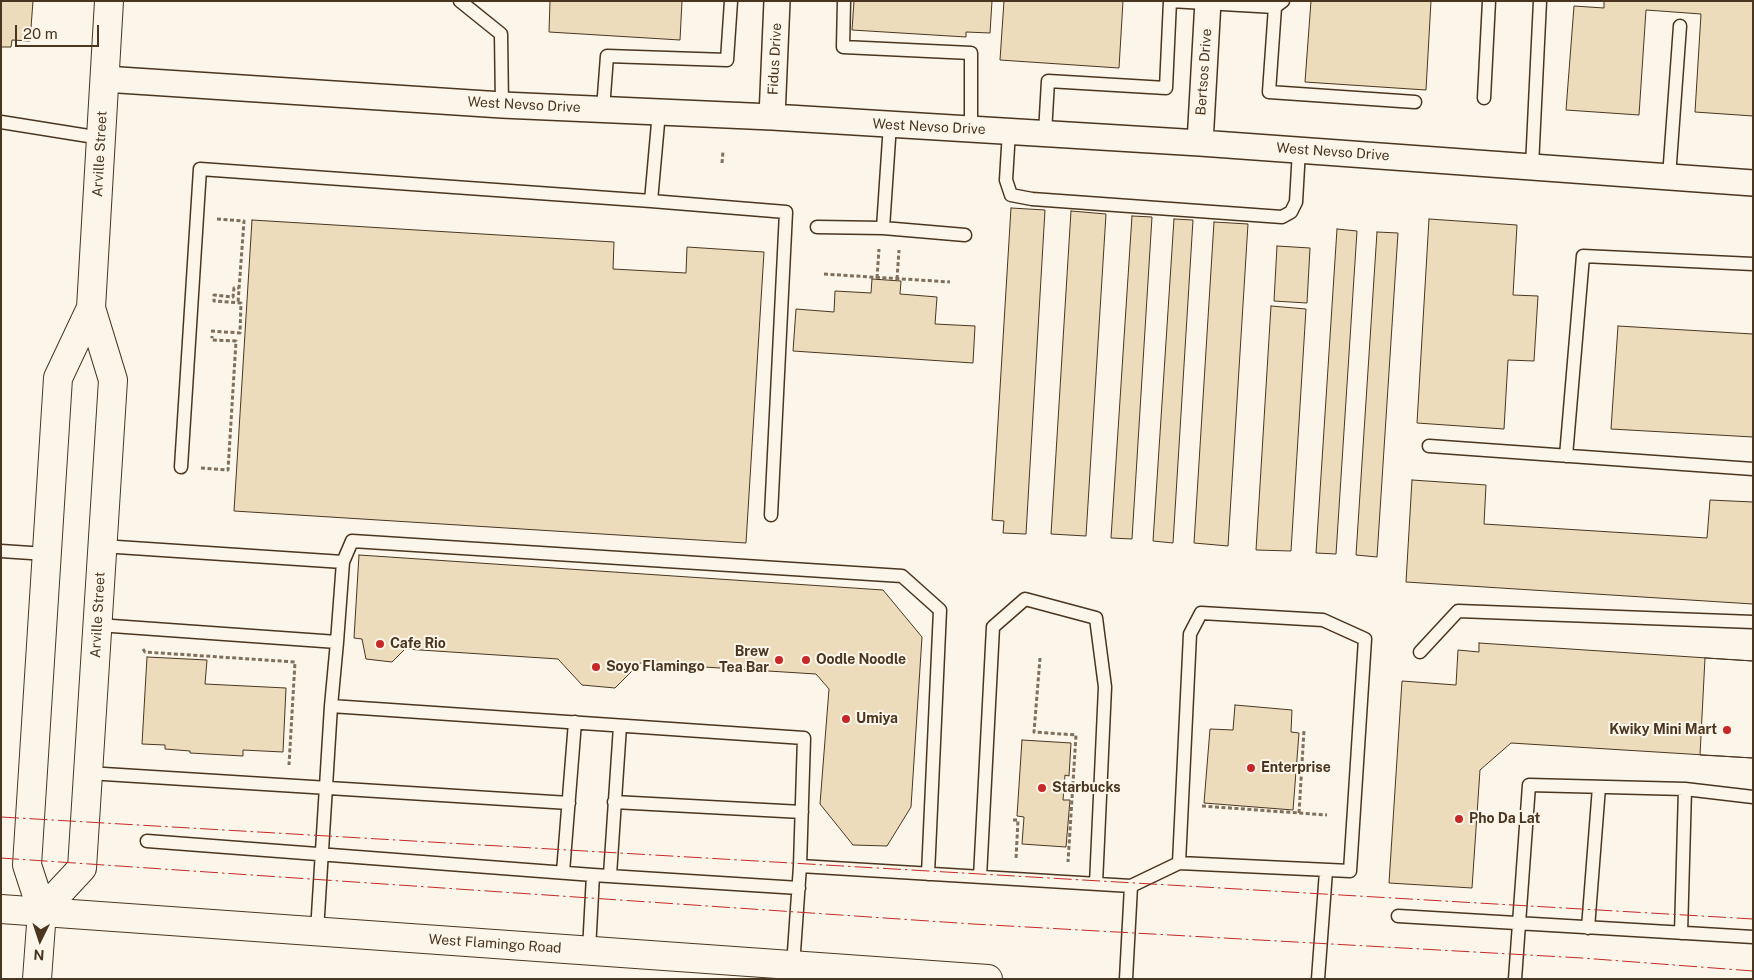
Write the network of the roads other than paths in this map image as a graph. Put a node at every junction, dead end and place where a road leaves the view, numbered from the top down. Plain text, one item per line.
1 (109, 1) edge
2 (460, 1) edge
3 (731, 1) edge
4 (777, 1) edge
5 (844, 1) edge
6 (1170, 1) edge
7 (1489, 1) edge
8 (1540, 1) edge
9 (1208, 2) edge
10 (1279, 4) edge
11 (1680, 26) dead end
12 (104, 79) junction
13 (1484, 98) dead end
14 (1415, 102) dead end
15 (502, 105) junction
16 (603, 110) junction
17 (659, 112) junction
18 (772, 117) junction
19 (1, 122) edge
20 (890, 124) junction
21 (971, 129) junction
22 (1009, 131) junction
23 (1045, 133) junction
24 (100, 138) junction
25 (1200, 143) junction
26 (1299, 150) junction
27 (1532, 166) junction
28 (1669, 176) junction
29 (1753, 183) edge
30 (651, 201) junction
31 (817, 227) dead end
32 (881, 228) junction
33 (965, 235) dead end
34 (1753, 264) edge
35 (91, 308) junction
36 (1429, 446) dead end
37 (1566, 456) junction
38 (181, 467) road end
39 (1753, 469) edge
40 (771, 515) dead end
41 (102, 546) junction
42 (1, 551) edge
43 (46, 554) junction
44 (343, 562) junction
45 (1753, 622) edge
46 (98, 625) junction
47 (337, 642) junction
48 (1420, 652) dead end
49 (331, 706) junction
50 (575, 722) junction
51 (620, 726) junction
52 (88, 773) junction
53 (324, 787) junction
54 (1599, 787) junction
55 (1685, 789) junction
56 (1753, 797) edge
57 (614, 802) junction
58 (568, 803) junction
59 (802, 812) junction
60 (147, 841) dead end
61 (321, 854) junction
62 (1179, 863) junction
63 (800, 866) junction
64 (1326, 870) junction
65 (563, 872) junction
66 (928, 874) junction
67 (593, 875) junction
68 (610, 875) junction
69 (980, 877) junction
70 (1096, 884) junction
71 (1131, 886) junction
72 (799, 888) junction
73 (1, 909) edge
74 (42, 911) junction
75 (1398, 916) dead end
76 (1518, 924) junction
77 (1588, 928) junction
78 (317, 931) junction
79 (1681, 933) junction
80 (1753, 937) edge
81 (589, 950) junction
82 (793, 966) junction
83 (37, 979) edge
84 (988, 979) edge
85 (1126, 979) edge
86 (1318, 979) edge
87 (1515, 979) edge

1 - 12 main road, Arville Street
2 - 15 lane
3 - 16 lane
4 - 18 street, Fidus Drive
5 - 21 lane
6 - 9 lane
6 - 23 lane
7 - 13 lane
8 - 27 lane
9 - 10 lane
9 - 25 street, Bertsos Drive
10 - 14 lane
11 - 28 lane
12 - 15 street, West Nevso Drive
12 - 24 main road, Arville Street
15 - 16 street, West Nevso Drive
16 - 17 street, West Nevso Drive
17 - 18 street, West Nevso Drive
17 - 30 lane
18 - 20 street, West Nevso Drive
19 - 24 lane
20 - 21 street, West Nevso Drive
20 - 32 lane
21 - 22 street, West Nevso Drive
22 - 23 street, West Nevso Drive
22 - 26 lane
23 - 25 street, West Nevso Drive
24 - 35 main road, Arville Street
25 - 26 street, West Nevso Drive
26 - 27 street, West Nevso Drive
27 - 28 street, West Nevso Drive
28 - 29 street, West Nevso Drive
30 - 38 lane
30 - 40 lane
31 - 32 lane
32 - 33 lane
34 - 37 lane
35 - 41 main road, Arville Street
35 - 43 main road, Arville Street
36 - 37 lane
37 - 39 lane
41 - 44 lane
41 - 46 main road, Arville Street
42 - 43 lane
43 - 74 main road, Arville Street
44 - 47 lane
44 - 66 lane
45 - 48 lane
46 - 47 lane
46 - 52 main road, Arville Street
47 - 49 lane
49 - 50 lane
49 - 53 lane
50 - 51 lane
50 - 58 lane
51 - 57 lane
51 - 59 lane
52 - 53 lane
52 - 74 main road, Arville Street
53 - 58 lane
53 - 61 lane
54 - 55 lane
54 - 76 lane
54 - 77 lane
55 - 56 lane
55 - 79 lane
57 - 59 lane
57 - 68 lane
58 - 65 lane
59 - 63 lane
60 - 61 lane
61 - 65 lane
61 - 78 lane
62 - 64 lane
62 - 64 lane
62 - 71 lane
63 - 66 lane
63 - 72 lane
64 - 86 lane
65 - 67 lane
66 - 69 lane
67 - 68 lane
67 - 81 lane
68 - 72 lane
69 - 70 lane
69 - 70 lane
70 - 71 lane
71 - 85 lane
72 - 82 lane
73 - 74 main road, West Flamingo Road
74 - 78 main road, West Flamingo Road
74 - 83 main road, Arville Street
75 - 76 lane
76 - 77 lane
76 - 87 lane
77 - 79 lane
78 - 81 main road, West Flamingo Road
79 - 80 lane
81 - 82 main road, West Flamingo Road
82 - 84 main road, West Flamingo Road

